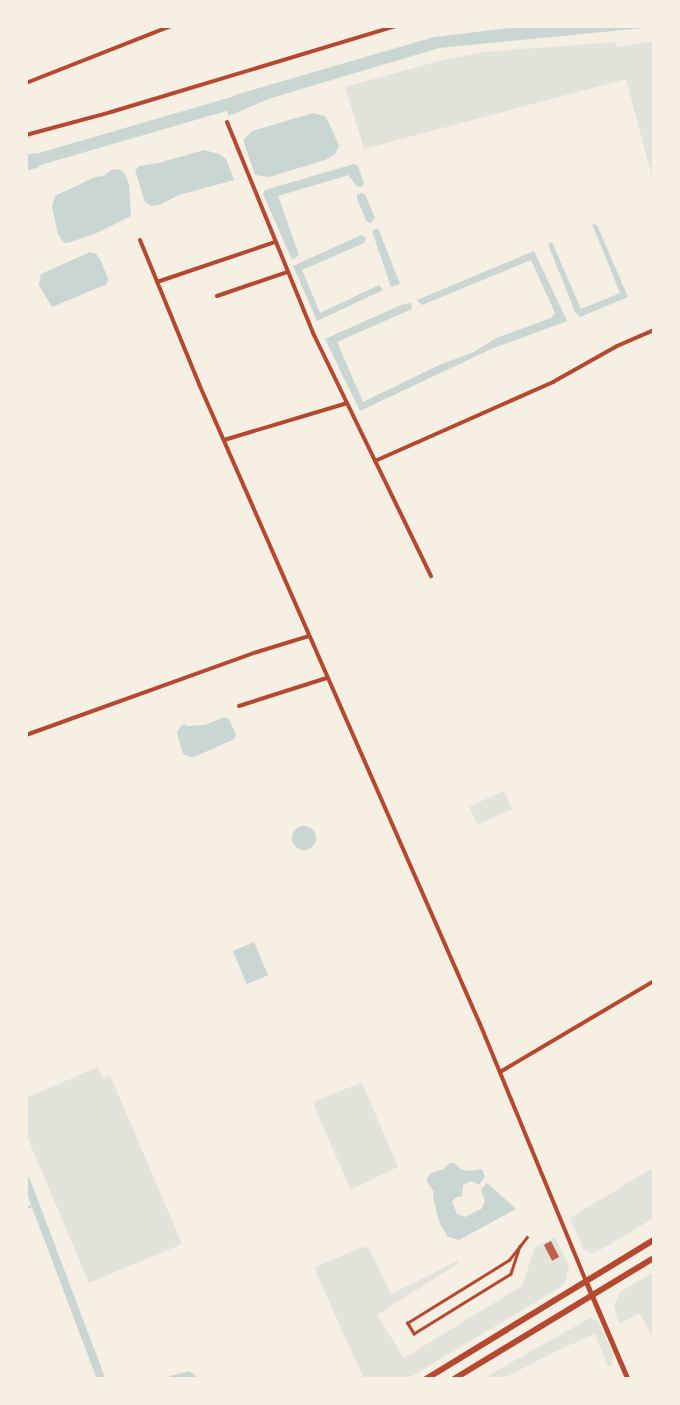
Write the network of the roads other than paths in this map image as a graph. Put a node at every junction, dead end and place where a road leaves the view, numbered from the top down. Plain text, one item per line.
1 (172, 26) edge
2 (395, 26) edge
3 (26, 83) edge
4 (227, 122) dead end
5 (26, 135) edge
6 (140, 240) dead end
7 (275, 242) junction
8 (287, 272) junction
9 (158, 282) junction
10 (217, 296) dead end
11 (654, 330) edge
12 (347, 403) junction
13 (224, 440) junction
14 (375, 461) junction
15 (432, 576) dead end
16 (309, 636) junction
17 (328, 678) junction
18 (239, 706) dead end
19 (26, 735) edge
20 (654, 981) edge
21 (500, 1072) junction
22 (527, 1237) dead end
23 (654, 1240) edge
24 (520, 1246) junction
25 (654, 1258) edge
26 (586, 1281) junction
27 (592, 1295) junction
28 (426, 1379) edge
29 (454, 1379) edge
30 (628, 1379) edge

1 - 3 street
2 - 5 street
4 - 7 street
6 - 9 street
7 - 8 street
7 - 9 street
8 - 10 street
8 - 12 street
9 - 13 street
11 - 14 street
12 - 13 street
12 - 14 street
13 - 16 street
14 - 15 street
16 - 17 street
16 - 19 street
17 - 18 street
17 - 21 street
20 - 21 street
21 - 26 street
22 - 24 street
23 - 26 main road
24 - 24 street
25 - 27 main road
26 - 27 street
26 - 28 main road
27 - 29 main road
27 - 30 street

